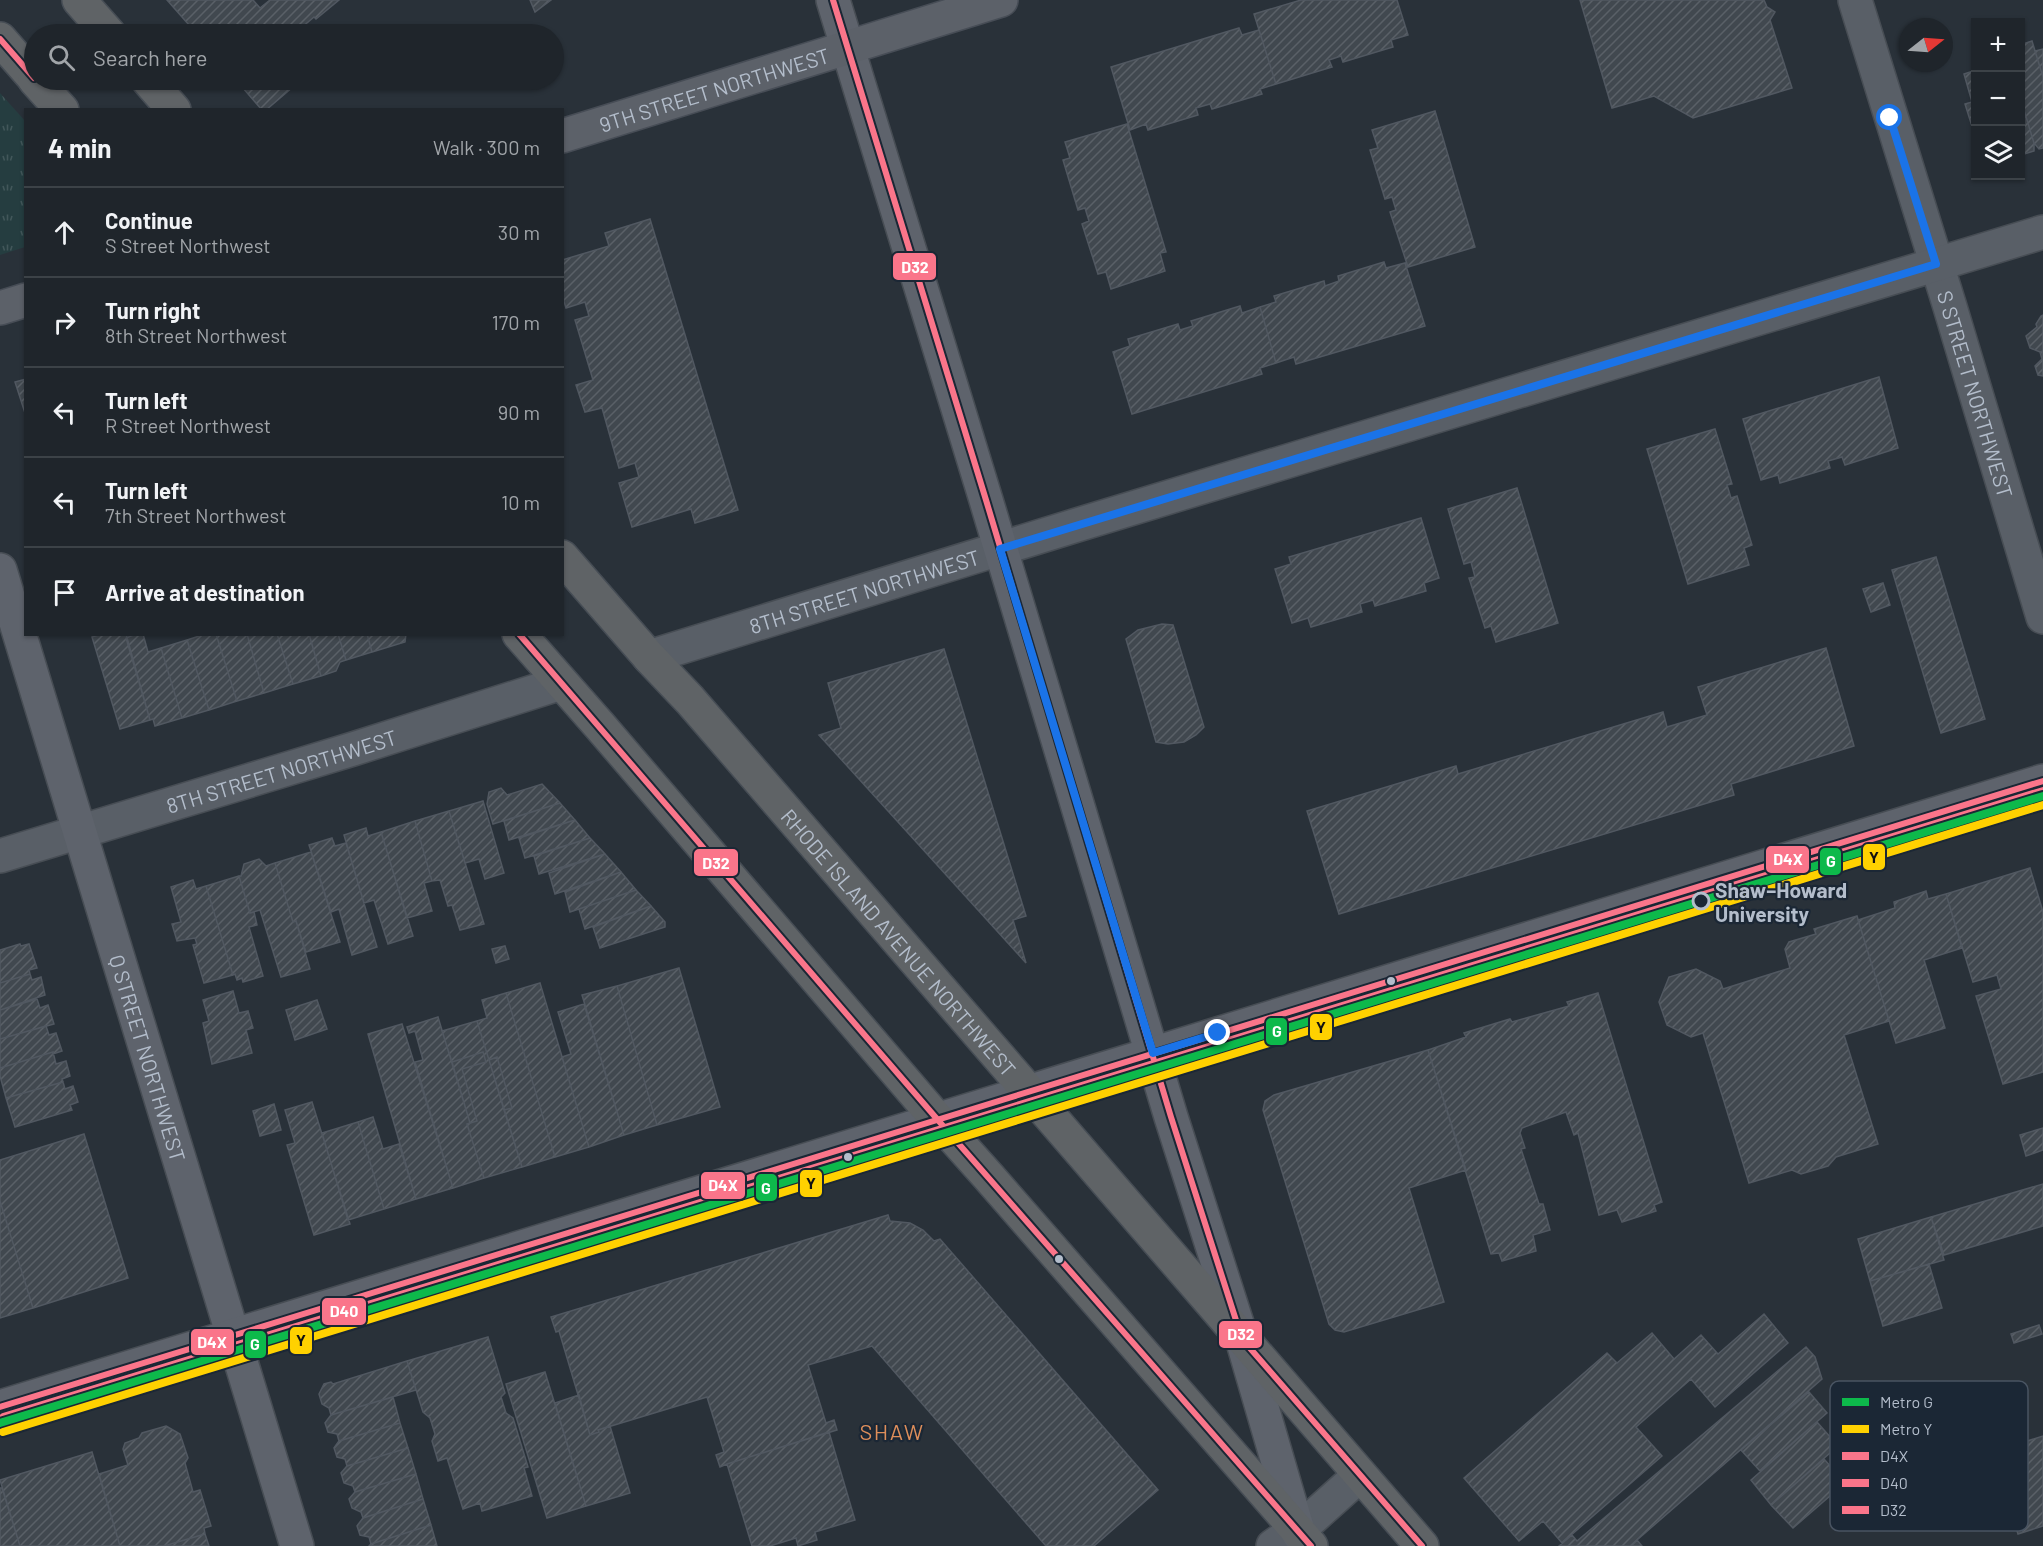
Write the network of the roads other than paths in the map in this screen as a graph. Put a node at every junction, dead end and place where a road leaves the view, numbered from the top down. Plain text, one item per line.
1 (79, 0) edge
2 (833, 0) edge
3 (1001, 0) edge
4 (1855, 0) edge
5 (100, 24) edge
6 (0, 39) edge
7 (848, 47) junction
8 (24, 66) edge
9 (45, 90) edge
10 (157, 90) edge
11 (60, 108) edge
12 (172, 108) edge
13 (564, 135) edge
14 (2043, 232) edge
15 (1936, 264) junction
16 (24, 301) edge
17 (0, 308) edge
18 (1000, 549) junction
19 (564, 559) edge
20 (0, 570) edge
21 (2043, 617) edge
22 (521, 636) edge
23 (649, 657) junction
24 (561, 683) junction
25 (2043, 782) edge
26 (80, 832) junction
27 (0, 856) edge
28 (1153, 1053) junction
29 (1027, 1092) junction
30 (937, 1119) junction
31 (233, 1335) junction
32 (1242, 1339) junction
33 (0, 1407) edge
34 (1360, 1475) junction
35 (1296, 1542) edge
36 (297, 1546) edge
37 (1422, 1546) edge

1 - 5 highway
2 - 7 street
3 - 7 main road, 9TH STREET NORTHWEST
4 - 15 street, S STREET NORTHWEST
6 - 8 highway
7 - 13 main road, 9TH STREET NORTHWEST
7 - 18 street
9 - 11 highway
10 - 12 highway
14 - 15 street, 8TH STREET NORTHWEST
15 - 18 street, 8TH STREET NORTHWEST
15 - 21 street, S STREET NORTHWEST
16 - 17 main road
18 - 23 street, 8TH STREET NORTHWEST
18 - 28 street
19 - 23 highway, RHODE ISLAND AVENUE NORTHWEST
20 - 26 street, Q STREET NORTHWEST
22 - 24 highway
23 - 29 highway, RHODE ISLAND AVENUE NORTHWEST
24 - 26 street, 8TH STREET NORTHWEST
24 - 30 highway
25 - 28 street
26 - 27 street, 8TH STREET NORTHWEST
26 - 31 street, Q STREET NORTHWEST
28 - 29 street
28 - 32 street
29 - 30 street
29 - 32 highway, RHODE ISLAND AVENUE NORTHWEST
30 - 31 street
30 - 35 highway
31 - 33 street
31 - 36 street, Q STREET NORTHWEST
32 - 34 highway, RHODE ISLAND AVENUE NORTHWEST
32 - 35 street
34 - 35 street
34 - 37 highway, RHODE ISLAND AVENUE NORTHWEST

